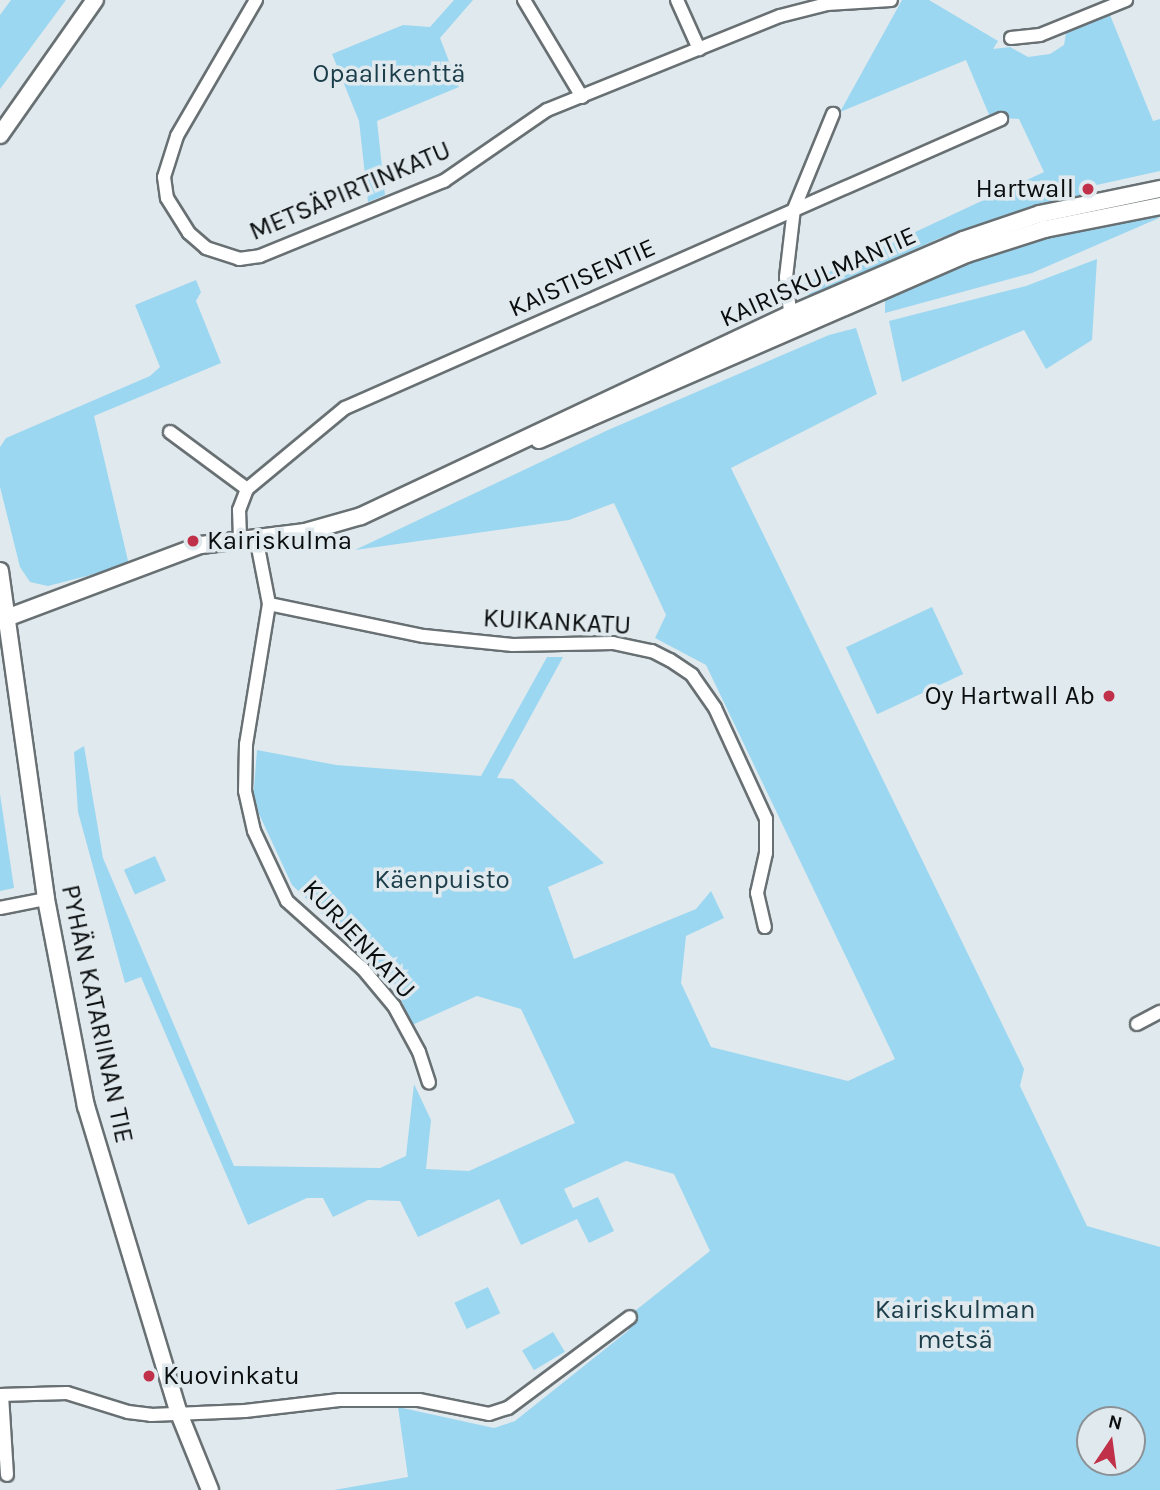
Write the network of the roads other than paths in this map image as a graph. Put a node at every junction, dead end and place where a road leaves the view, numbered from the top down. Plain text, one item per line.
1 (95, 0) edge
2 (256, 0) edge
3 (524, 0) edge
4 (677, 0) edge
5 (1126, 0) edge
6 (890, 1) edge
7 (796, 5) edge
8 (1012, 38) dead end
9 (699, 49) junction
10 (582, 97) junction
11 (834, 114) dead end
12 (1000, 119) dead end
13 (0, 135) edge
14 (1160, 190) edge
15 (1160, 206) edge
16 (794, 209) junction
17 (791, 321) junction
18 (170, 432) dead end
19 (247, 489) junction
20 (248, 537) junction
21 (0, 571) edge
22 (269, 604) junction
23 (5, 618) edge
24 (46, 899) junction
25 (0, 908) edge
26 (765, 927) dead end
27 (1160, 1012) edge
28 (1138, 1024) dead end
29 (429, 1083) dead end
30 (630, 1317) dead end
31 (1, 1395) edge
32 (178, 1411) junction
33 (7, 1475) dead end
34 (210, 1490) edge

1 - 13 street
2 - 10 street, METSÄPIRTINKATU
3 - 10 street
4 - 9 street
5 - 8 street
6 - 7 street, METSÄPIRTINKATU
7 - 9 street, METSÄPIRTINKATU
9 - 10 street, METSÄPIRTINKATU
11 - 16 street
12 - 16 street, KAISTISENTIE
14 - 17 street, KAIRISKULMANTIE
15 - 17 street, KAIRISKULMANTIE
16 - 17 street
16 - 19 street, KAISTISENTIE
17 - 20 street, KAIRISKULMANTIE
18 - 19 street
19 - 20 street
20 - 22 street, KURJENKATU
20 - 23 street, KAIRISKULMANTIE
21 - 23 street, PYHÄN KATARIINAN TIE
22 - 26 street, KUIKANKATU
22 - 29 street, KURJENKATU
23 - 24 street, PYHÄN KATARIINAN TIE
24 - 25 street
24 - 32 street, PYHÄN KATARIINAN TIE
27 - 28 street
30 - 32 street
31 - 32 street
31 - 33 street
32 - 34 street, PYHÄN KATARIINAN TIE

